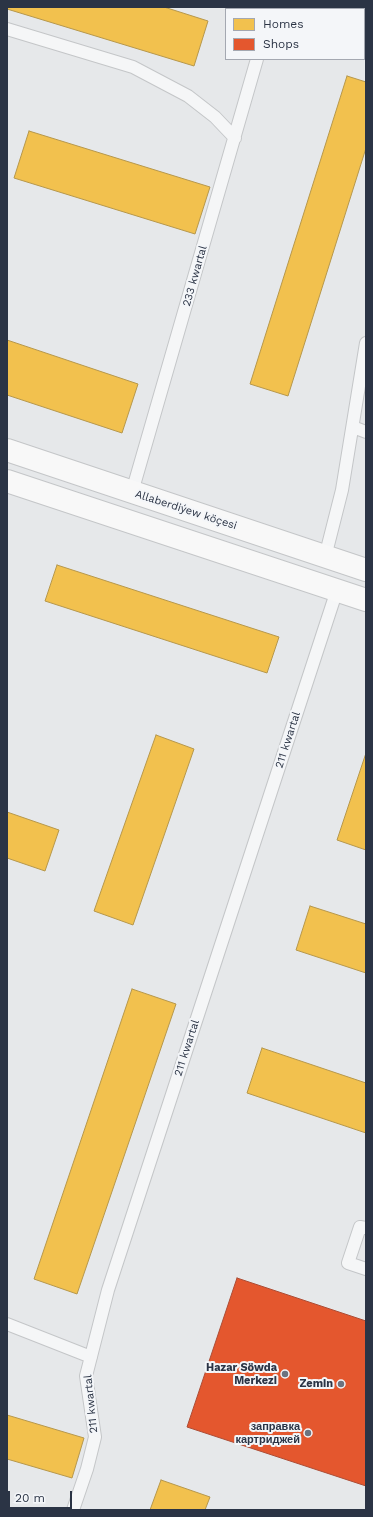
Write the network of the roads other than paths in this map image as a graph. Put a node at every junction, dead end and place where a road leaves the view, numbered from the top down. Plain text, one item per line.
1 (7, 29) edge
2 (257, 60) edge
3 (234, 138) junction
4 (366, 343) edge
5 (353, 427) junction
6 (366, 432) edge
7 (7, 450) edge
8 (7, 481) edge
9 (132, 492) junction
10 (325, 557) junction
11 (366, 570) edge
12 (337, 590) junction
13 (366, 600) edge
14 (366, 1228) edge
15 (366, 1269) edge
16 (7, 1324) edge
17 (91, 1357) junction
18 (73, 1510) edge

1 - 3 lane
2 - 3 lane, 233 kwartal
3 - 9 lane, 233 kwartal
4 - 5 lane
5 - 6 lane
5 - 10 lane
7 - 9 street, Allaberdiýew köçesi
8 - 12 street
9 - 10 street, Allaberdiýew köçesi
10 - 11 street, Allaberdiýew köçesi
12 - 13 street
12 - 17 lane, 211 kwartal
14 - 15 lane
16 - 17 lane
17 - 18 lane, 211 kwartal

